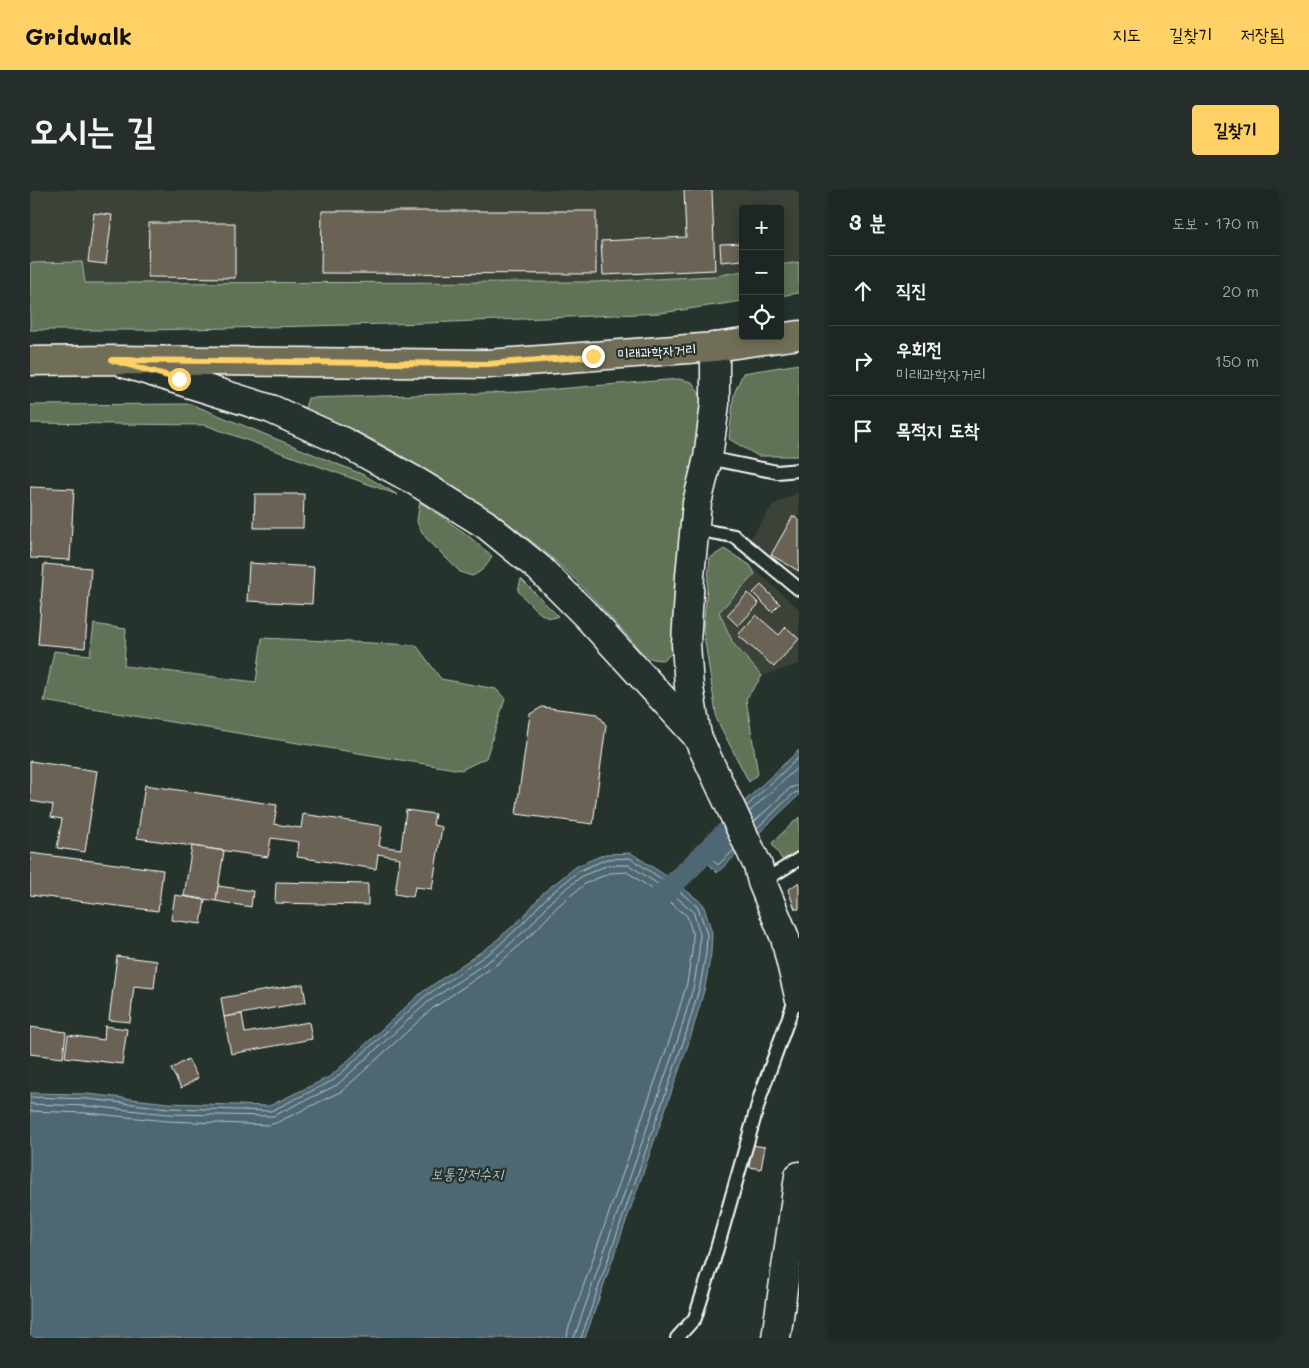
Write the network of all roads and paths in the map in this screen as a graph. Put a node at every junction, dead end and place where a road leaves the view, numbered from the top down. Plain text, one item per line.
1 (799, 335) edge
2 (715, 347) junction
3 (112, 360) junction
4 (30, 361) edge
5 (708, 458) junction
6 (799, 470) edge
7 (694, 529) junction
8 (799, 589) edge
9 (697, 736) junction
10 (799, 859) edge
11 (760, 874) junction
12 (799, 994) edge
13 (799, 1176) edge
14 (677, 1338) edge
15 (776, 1338) edge

1 - 2 main road, 미래과학자거리
2 - 3 main road, 미래과학자거리
2 - 5 main road
3 - 4 main road, 미래과학자거리
3 - 9 main road
5 - 6 lane
5 - 7 main road
7 - 8 lane
7 - 9 main road
9 - 11 main road
10 - 11 lane
11 - 12 main road
12 - 14 lane
13 - 15 main road

